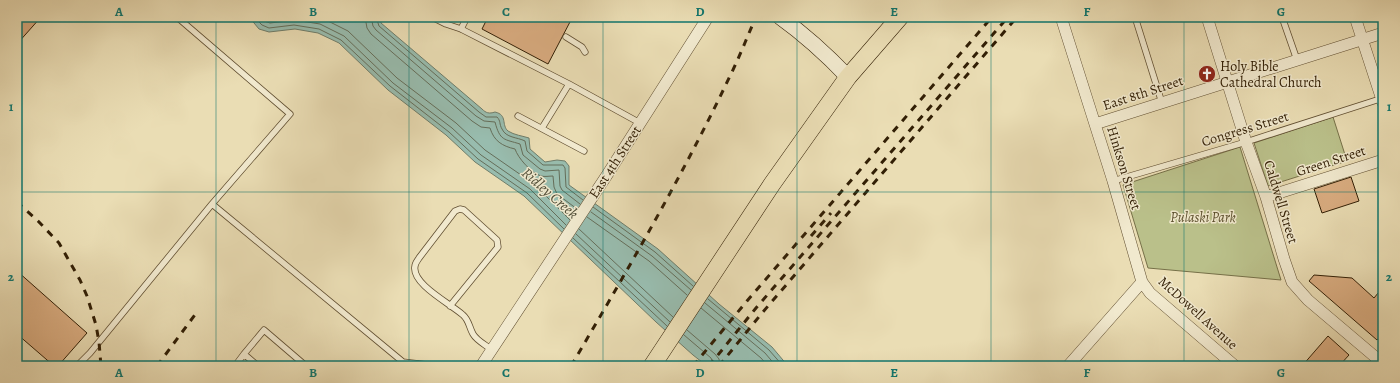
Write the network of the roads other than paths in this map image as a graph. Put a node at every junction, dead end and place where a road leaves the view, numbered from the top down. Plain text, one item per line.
1 (432, 17) edge
2 (467, 17) edge
3 (708, 17) edge
4 (780, 17) edge
5 (900, 17) edge
6 (1061, 17) edge
7 (1134, 17) edge
8 (1207, 17) edge
9 (1282, 17) edge
10 (1355, 17) edge
11 (180, 18) edge
12 (461, 29) junction
13 (1383, 33) edge
14 (566, 37) dead end
15 (1363, 40) junction
16 (585, 52) dead end
17 (1297, 60) junction
18 (848, 77) junction
19 (1227, 82) junction
20 (569, 84) junction
21 (1382, 100) edge
22 (1162, 103) junction
23 (518, 116) dead end
24 (640, 122) junction
25 (1095, 124) junction
26 (542, 128) junction
27 (1246, 142) junction
28 (584, 151) dead end
29 (1383, 160) edge
30 (1113, 181) junction
31 (1266, 197) junction
32 (212, 204) junction
33 (1142, 282) junction
34 (450, 306) junction
35 (492, 350) junction
36 (244, 354) junction
37 (1071, 362) edge
38 (1380, 362) edge
39 (77, 366) edge
40 (235, 366) edge
41 (258, 366) edge
42 (306, 366) edge
43 (437, 366) edge
44 (481, 366) edge
45 (652, 366) edge
46 (1083, 366) edge
47 (1235, 366) edge

1 - 12 lane
2 - 12 lane
3 - 24 street, East 4th Street
4 - 18 street
5 - 18 main road
6 - 25 street, Hinkson Street
7 - 22 lane
8 - 19 street, Caldwell Street
9 - 17 lane
10 - 15 street
11 - 32 lane
12 - 20 lane
13 - 15 street, East 8th Street
14 - 16 lane
15 - 17 street, East 8th Street
15 - 21 street
17 - 19 street, East 8th Street
18 - 45 main road
19 - 22 street, East 8th Street
19 - 27 street, Caldwell Street
20 - 24 lane
20 - 26 lane
21 - 27 lane, Congress Street
22 - 25 street, East 8th Street
23 - 26 lane
24 - 35 street, East 4th Street
25 - 30 street, Hinkson Street
26 - 28 lane
27 - 30 lane, Congress Street
27 - 31 street, Caldwell Street
29 - 31 street, Green Street
30 - 33 street, Hinkson Street
31 - 38 street, Caldwell Street
32 - 39 lane
32 - 43 lane
33 - 37 street
33 - 47 street, McDowell Avenue
34 - 34 lane
34 - 35 lane
35 - 44 street, East 4th Street
36 - 40 lane
36 - 41 lane
36 - 42 lane
37 - 46 street

